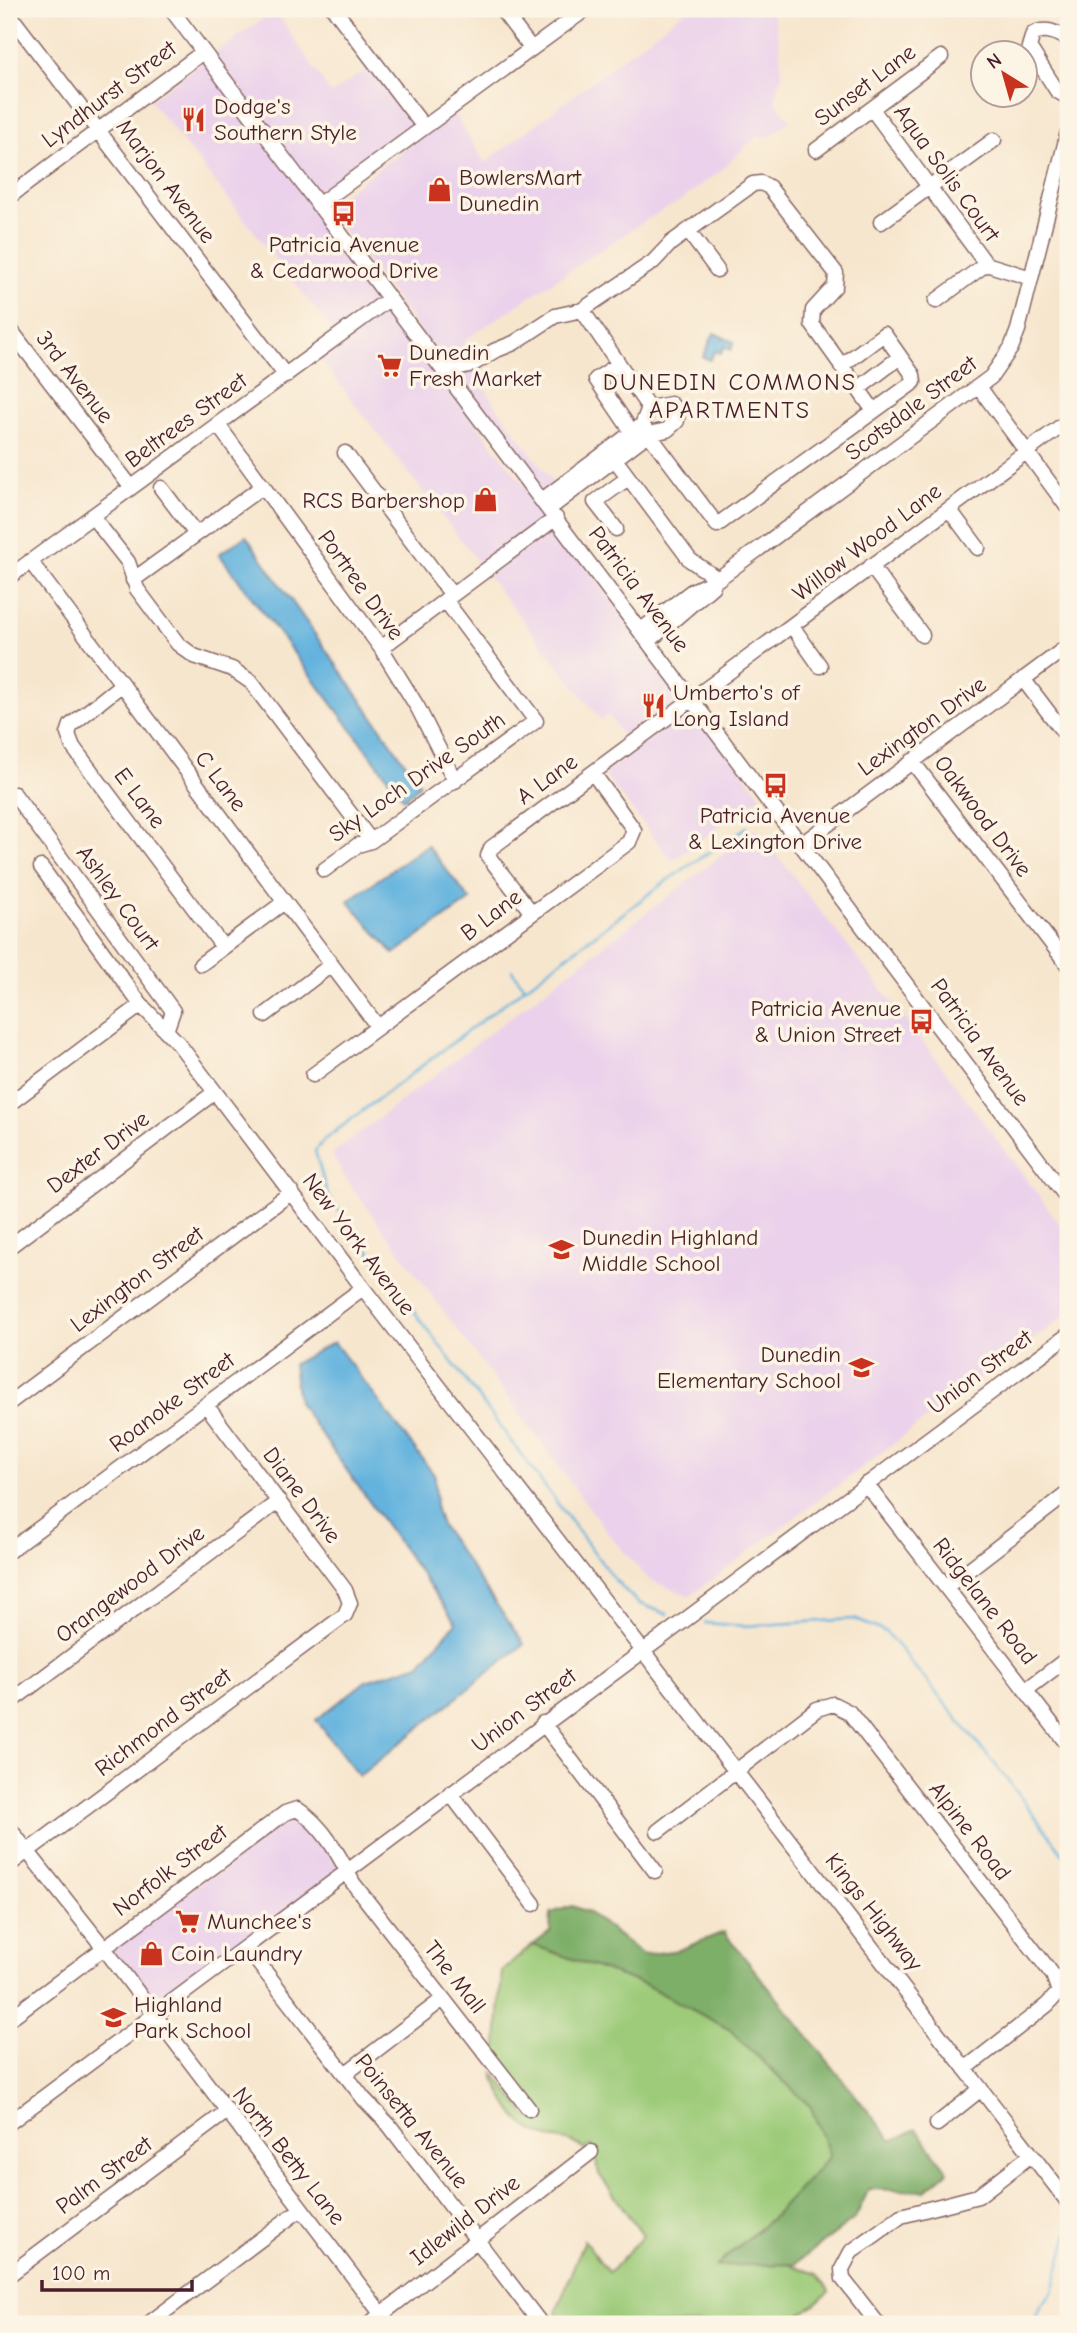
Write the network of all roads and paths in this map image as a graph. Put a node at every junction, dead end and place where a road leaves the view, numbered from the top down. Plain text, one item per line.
1 (170, 9) edge
2 (334, 9) edge
3 (501, 9) edge
4 (586, 9) edge
5 (9, 14) edge
6 (1068, 38) edge
7 (531, 48) junction
8 (204, 52) junction
9 (941, 57) dead end
10 (1068, 97) edge
11 (872, 109) junction
12 (424, 127) junction
13 (98, 130) junction
14 (1068, 132) edge
15 (994, 140) dead end
16 (816, 150) dead end
17 (930, 187) junction
18 (9, 197) edge
19 (318, 205) junction
20 (881, 222) dead end
21 (688, 231) junction
22 (986, 264) junction
23 (717, 270) dead end
24 (1031, 278) junction
25 (389, 299) junction
26 (936, 301) dead end
27 (582, 310) junction
28 (9, 328) edge
29 (900, 357) junction
30 (619, 364) junction
31 (841, 366) junction
32 (444, 371) junction
33 (286, 376) junction
34 (979, 387) junction
35 (858, 389) junction
36 (649, 408) junction
37 (874, 411) junction
38 (1068, 421) edge
39 (218, 425) junction
40 (641, 430) junction
41 (1026, 452) junction
42 (345, 453) dead end
43 (611, 455) junction
44 (628, 478) junction
45 (131, 487) junction
46 (262, 487) junction
47 (162, 488) dead end
48 (1068, 508) edge
49 (549, 509) junction
50 (949, 509) junction
51 (92, 516) junction
52 (616, 529) dead end
53 (197, 534) junction
54 (978, 548) dead end
55 (690, 560) junction
56 (30, 561) junction
57 (871, 566) junction
58 (9, 577) edge
59 (718, 579) junction
60 (134, 580) junction
61 (692, 591) junction
62 (449, 598) junction
63 (792, 626) junction
64 (645, 635) junction
65 (922, 635) dead end
66 (1068, 646) edge
67 (381, 648) junction
68 (820, 666) dead end
69 (1023, 679) junction
70 (121, 685) junction
71 (694, 700) junction
72 (1068, 738) edge
73 (912, 761) junction
74 (593, 774) junction
75 (454, 780) junction
76 (14, 794) dead end
77 (371, 841) junction
78 (803, 843) junction
79 (41, 867) dead end
80 (324, 870) dead end
81 (283, 903) junction
82 (532, 913) junction
83 (223, 947) junction
84 (201, 964) dead end
85 (331, 965) junction
86 (1068, 965) edge
87 (141, 1005) junction
88 (265, 1015) dead end
89 (378, 1027) junction
90 (166, 1031) junction
91 (313, 1075) dead end
92 (215, 1093) junction
93 (9, 1104) edge
94 (292, 1192) junction
95 (1068, 1199) edge
96 (9, 1247) edge
97 (363, 1288) junction
98 (1068, 1335) edge
99 (9, 1403) edge
100 (206, 1405) junction
101 (866, 1484) junction
102 (1068, 1493) edge
103 (279, 1501) junction
104 (9, 1551) edge
105 (946, 1587) junction
106 (345, 1615) joint
107 (642, 1650) junction
108 (1068, 1658) edge
109 (1026, 1690) junction
110 (9, 1703) edge
111 (543, 1723) junction
112 (1068, 1745) edge
113 (737, 1771) junction
114 (450, 1793) junction
115 (9, 1828) edge
116 (659, 1831) dead end
117 (26, 1852) junction
118 (9, 1865) edge
119 (347, 1870) junction
120 (655, 1871) dead end
121 (534, 1904) dead end
122 (246, 1947) junction
123 (104, 1948) junction
124 (443, 1999) junction
125 (154, 2015) junction
126 (9, 2020) edge
127 (965, 2069) junction
128 (345, 2074) junction
129 (981, 2089) junction
130 (529, 2109) dead end
131 (226, 2112) junction
132 (9, 2123) edge
133 (937, 2124) dead end
134 (591, 2152) dead end
135 (1031, 2155) junction
136 (1068, 2202) edge
137 (301, 2209) junction
138 (477, 2238) junction
139 (9, 2274) edge
140 (385, 2320) edge
141 (148, 2324) edge
142 (369, 2324) edge
143 (541, 2324) edge
144 (878, 2324) edge

1 - 8 street, Patricia Avenue
2 - 12 street
3 - 7 street
4 - 7 street
5 - 13 street, Marjon Avenue
6 - 10 street
7 - 12 street
8 - 13 street, Lyndhurst Street
8 - 19 street, Patricia Avenue
9 - 11 street, Sunset Lane
11 - 16 street, Sunset Lane
11 - 17 street, Aqua Solis Court
12 - 19 street
13 - 18 street, Lyndhurst Street
13 - 33 street, Marjon Avenue
14 - 24 street, Scotsdale Street
15 - 17 street
17 - 20 street
17 - 22 street, Aqua Solis Court
19 - 25 street, Patricia Avenue
21 - 23 street
21 - 27 street
21 - 31 street
22 - 24 street
22 - 26 street
24 - 34 street, Scotsdale Street
25 - 32 street, Patricia Avenue
25 - 33 street, Beltrees Street
27 - 30 street
27 - 32 street
28 - 45 street, 3rd Avenue
29 - 31 street
29 - 35 street
29 - 37 street
30 - 36 street
30 - 40 street
31 - 35 street
32 - 49 street, Patricia Avenue
33 - 39 street, Beltrees Street
34 - 41 street
34 - 59 street, Scotsdale Street
35 - 37 street
36 - 40 street
36 - 40 street
37 - 40 street
38 - 41 street, Willow Wood Lane
39 - 45 street, Beltrees Street
39 - 46 street, Portree Drive
40 - 43 street
41 - 48 street
41 - 50 street, Willow Wood Lane
42 - 62 street
43 - 44 street
43 - 49 street
44 - 52 street
44 - 55 street
45 - 51 street, Beltrees Street
46 - 53 street
46 - 67 street, Portree Drive
47 - 53 street
49 - 62 street
49 - 64 street, Patricia Avenue
50 - 54 street
50 - 57 street, Willow Wood Lane
51 - 56 street, Beltrees Street
51 - 60 street
53 - 60 street
55 - 59 street
55 - 61 street
56 - 58 street, Beltrees Street
56 - 70 street, C Lane
57 - 63 street, Willow Wood Lane
57 - 65 street
59 - 61 street, Scotsdale Street
59 - 64 street, Scotsdale Street
60 - 77 street
61 - 64 street, Scotsdale Street
62 - 67 street
62 - 75 street, Sky Loch Drive South
63 - 68 street
63 - 71 street, Willow Wood Lane
64 - 71 street, Patricia Avenue
66 - 69 street, Lexington Drive
67 - 75 street, Portree Drive
69 - 72 street
69 - 73 street, Lexington Drive
70 - 81 street, C Lane
70 - 83 street, E Lane
71 - 74 street, A Lane
71 - 78 street, Patricia Avenue
73 - 78 street, Lexington Drive
73 - 86 street, Oakwood Drive
74 - 82 street, B Lane
74 - 82 street, A Lane
75 - 77 street, Sky Loch Drive South
76 - 90 street, Ashley Court
77 - 80 street, Sky Loch Drive South
78 - 95 street, Patricia Avenue
79 - 87 street, New York Avenue
81 - 83 street
81 - 85 street, C Lane
82 - 89 street, B Lane
83 - 84 street
85 - 88 street
85 - 89 street, C Lane
87 - 90 street, New York Avenue
87 - 93 street
89 - 91 street, B Lane
90 - 92 street, New York Avenue
92 - 94 street, New York Avenue
92 - 96 street, Dexter Drive
94 - 97 street, New York Avenue
94 - 99 street, Lexington Street
97 - 100 street, Roanoke Street
97 - 107 street, New York Avenue
98 - 101 street, Union Street
100 - 103 street, Diane Drive
100 - 104 street, Roanoke Street
101 - 105 street, Ridgelane Road
101 - 107 street, Union Street
102 - 105 street
103 - 106 street, Diane Drive
103 - 110 street, Orangewood Drive
105 - 109 street, Ridgelane Road
106 - 117 street, Richmond Street
107 - 111 street, Union Street
107 - 113 street, Kings Highway
108 - 109 street
109 - 112 street, Ridgelane Road
111 - 114 street, Union Street
111 - 120 street
113 - 116 street
113 - 127 street, Kings Highway
113 - 127 street, Alpine Road
114 - 119 street, Union Street
114 - 121 street
115 - 117 street, North Betty Lane
117 - 118 street, Richmond Street
117 - 123 street, North Betty Lane
119 - 122 street, Union Street
119 - 123 street, Norfolk Street
119 - 124 street, The Mall
122 - 125 street, Union Street
122 - 128 street, Poinsetta Avenue
123 - 125 street, North Betty Lane
123 - 126 street, Norfolk Street
124 - 128 street
124 - 130 street, The Mall
125 - 131 street, North Betty Lane
125 - 132 street, Union Street
127 - 129 street, Kings Highway
128 - 138 street, Poinsetta Avenue
129 - 133 street
129 - 135 street, Kings Highway
131 - 137 street, North Betty Lane
131 - 139 street, Palm Street
134 - 138 street, Idlewild Drive
135 - 136 street, Kings Highway
135 - 144 street
137 - 140 street, North Betty Lane
137 - 141 street
138 - 140 street, Idlewild Drive
138 - 143 street, Poinsetta Avenue
140 - 142 street, Idlewild Drive

